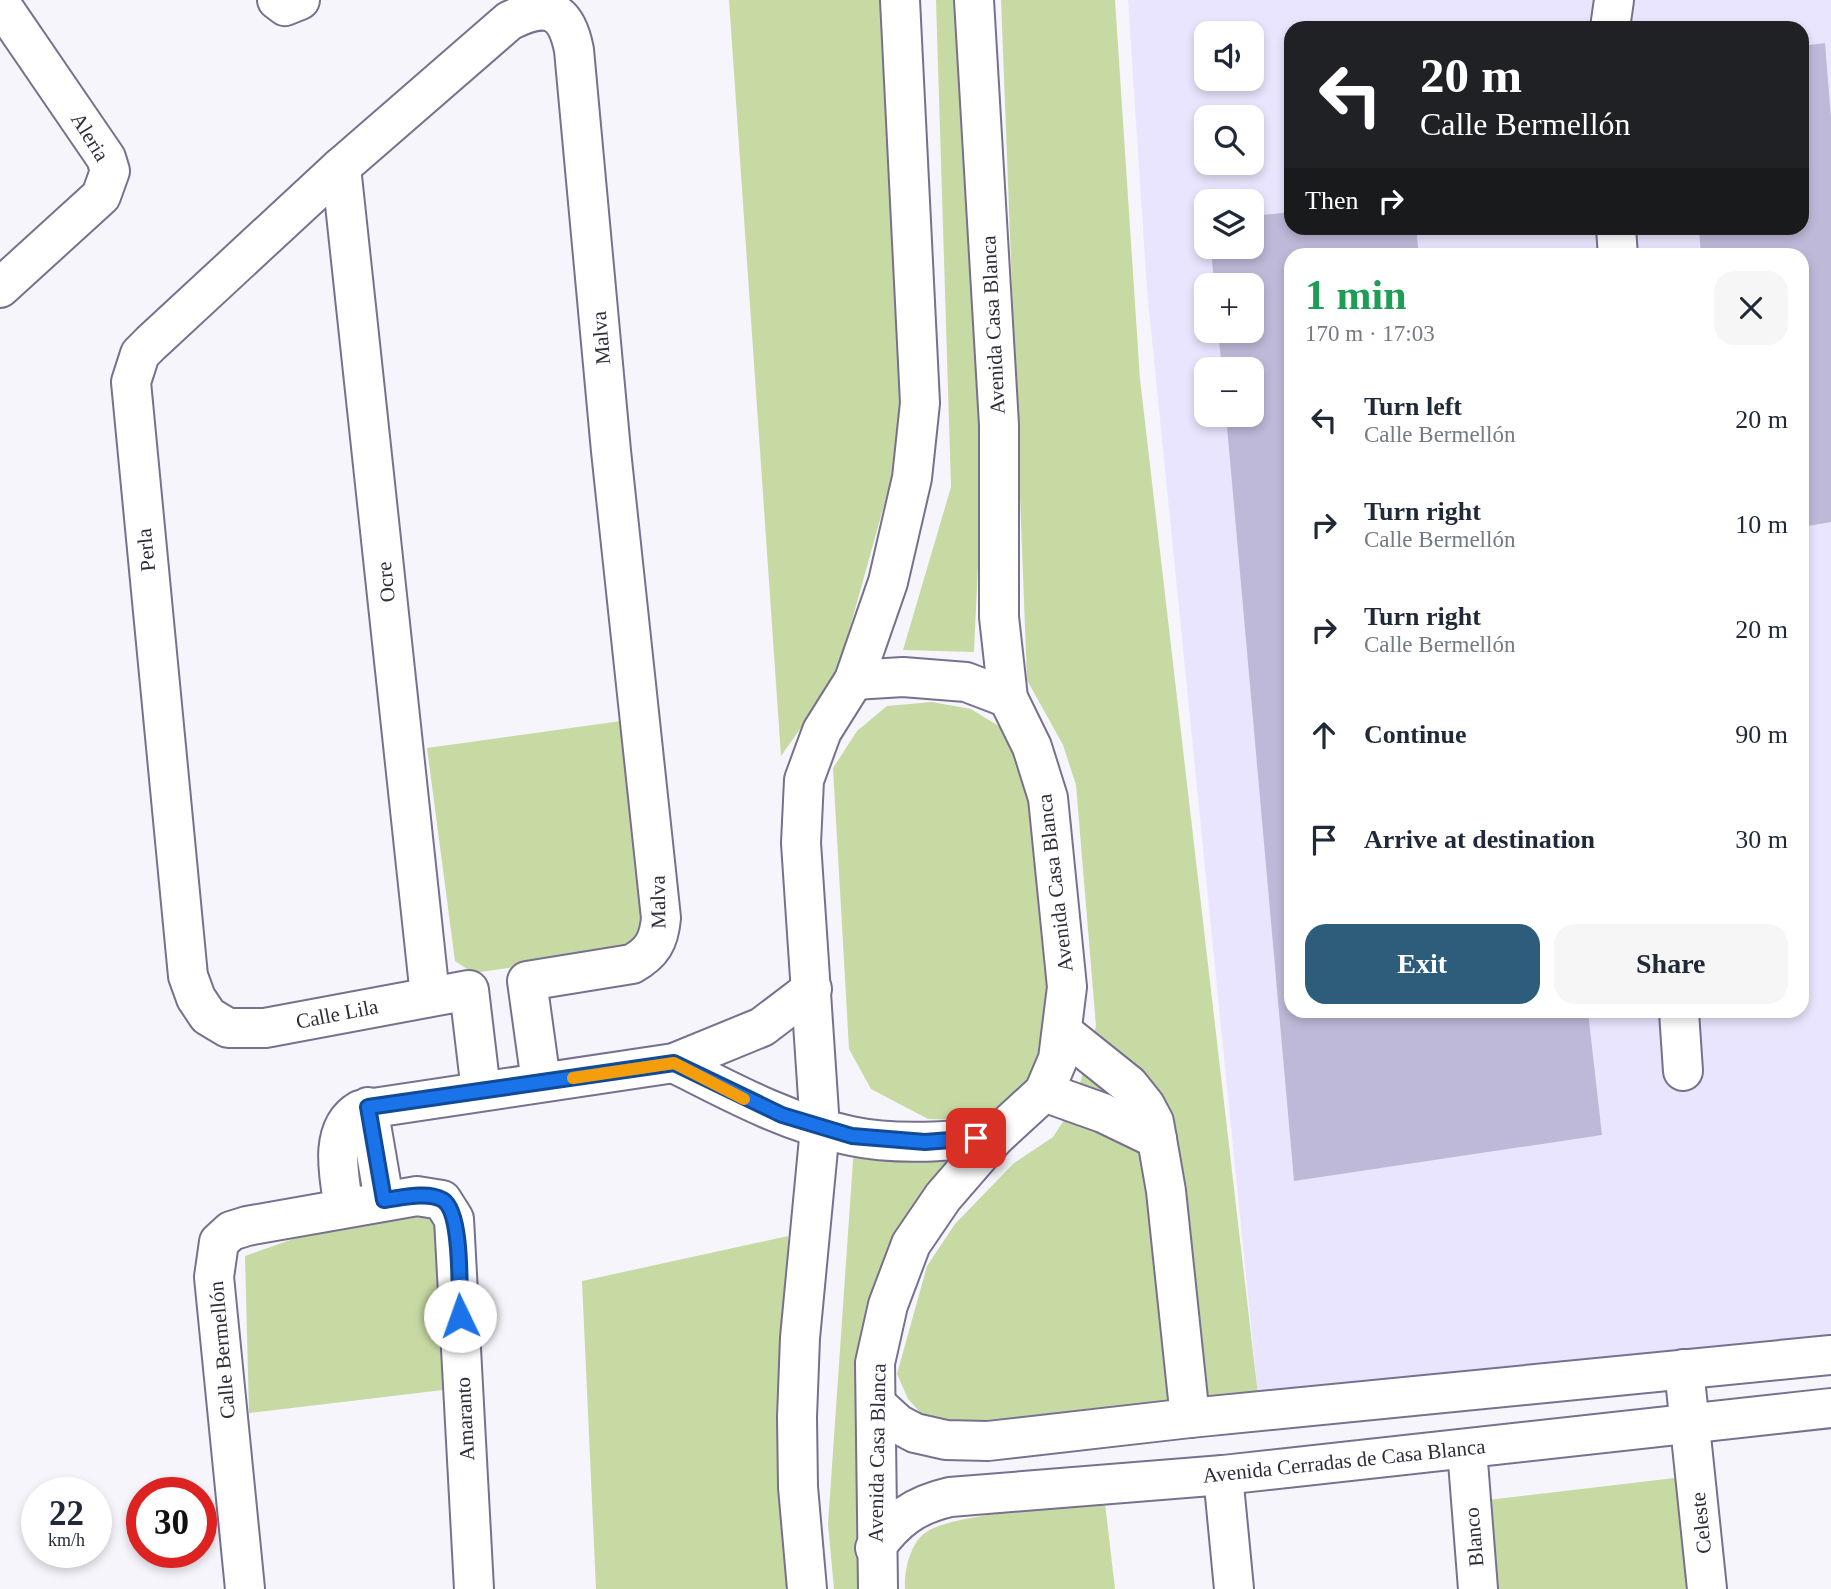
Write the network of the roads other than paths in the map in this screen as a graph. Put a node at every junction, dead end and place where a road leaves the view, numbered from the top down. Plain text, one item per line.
1 (277, 0) edge
2 (300, 0) edge
3 (900, 0) edge
4 (974, 0) edge
5 (1614, 0) edge
6 (0, 3) edge
7 (1611, 21) edge
8 (341, 167) junction
9 (0, 288) edge
10 (855, 680) junction
11 (1008, 698) junction
12 (811, 989) junction
13 (430, 996) junction
14 (208, 1016) joint
15 (1680, 1018) edge
16 (1064, 1032) junction
17 (674, 1063) junction
18 (1684, 1071) dead end
19 (541, 1082) junction
20 (481, 1091) junction
21 (1044, 1092) junction
22 (368, 1107) junction
23 (820, 1128) junction
24 (995, 1137) junction
25 (1157, 1139) junction
26 (384, 1200) junction
27 (449, 1207) joint
28 (344, 1208) junction
29 (1831, 1355) edge
30 (1684, 1369) junction
31 (1557, 1381) junction
32 (876, 1404) junction
33 (1831, 1408) edge
34 (1190, 1418) junction
35 (1108, 1427) junction
36 (1564, 1437) junction
37 (988, 1441) junction
38 (1692, 1441) junction
39 (1469, 1467) junction
40 (1223, 1475) junction
41 (1115, 1483) junction
42 (993, 1495) junction
43 (876, 1548) junction
44 (245, 1589) edge
45 (474, 1589) edge
46 (807, 1589) edge
47 (878, 1589) edge
48 (1234, 1589) edge
49 (1478, 1589) edge
50 (1707, 1589) edge

1 - 2 street
3 - 10 street
4 - 11 street, Avenida Casa Blanca
5 - 7 street
6 - 9 street, Aleria
8 - 13 street, Ocre
8 - 14 street, Perla
8 - 19 street, Malva
10 - 11 street
10 - 12 street
11 - 16 street, Avenida Casa Blanca
12 - 17 street
12 - 23 street
13 - 14 street, Calle Lila
13 - 20 street, Calle Lila
15 - 18 street
16 - 21 street, Avenida Casa Blanca
16 - 25 street
17 - 19 street
17 - 23 street
19 - 20 street
20 - 22 street
21 - 24 street, Avenida Casa Blanca
21 - 25 street
22 - 26 street
22 - 28 street
23 - 24 street
23 - 46 street
24 - 32 street, Avenida Casa Blanca
25 - 34 street
26 - 27 street, Calle Bermellón
26 - 28 street, Calle Bermellón
27 - 45 street, Amaranto
28 - 44 street, Calle Bermellón
29 - 30 street
30 - 31 street
30 - 38 street, Celeste
31 - 34 street
31 - 36 street
32 - 37 street
32 - 43 street, Avenida Casa Blanca
33 - 38 street, Avenida Cerradas de Casa Blanca
34 - 35 street
35 - 37 street
35 - 41 street
36 - 38 street, Avenida Cerradas de Casa Blanca
36 - 39 street, Avenida Cerradas de Casa Blanca
37 - 42 street
38 - 50 street, Celeste
39 - 40 street, Avenida Cerradas de Casa Blanca
39 - 49 street, Blanco
40 - 41 street, Avenida Cerradas de Casa Blanca
40 - 48 street
41 - 42 street, Avenida Cerradas de Casa Blanca
42 - 43 street, Avenida Cerradas de Casa Blanca
43 - 47 street, Avenida Casa Blanca

